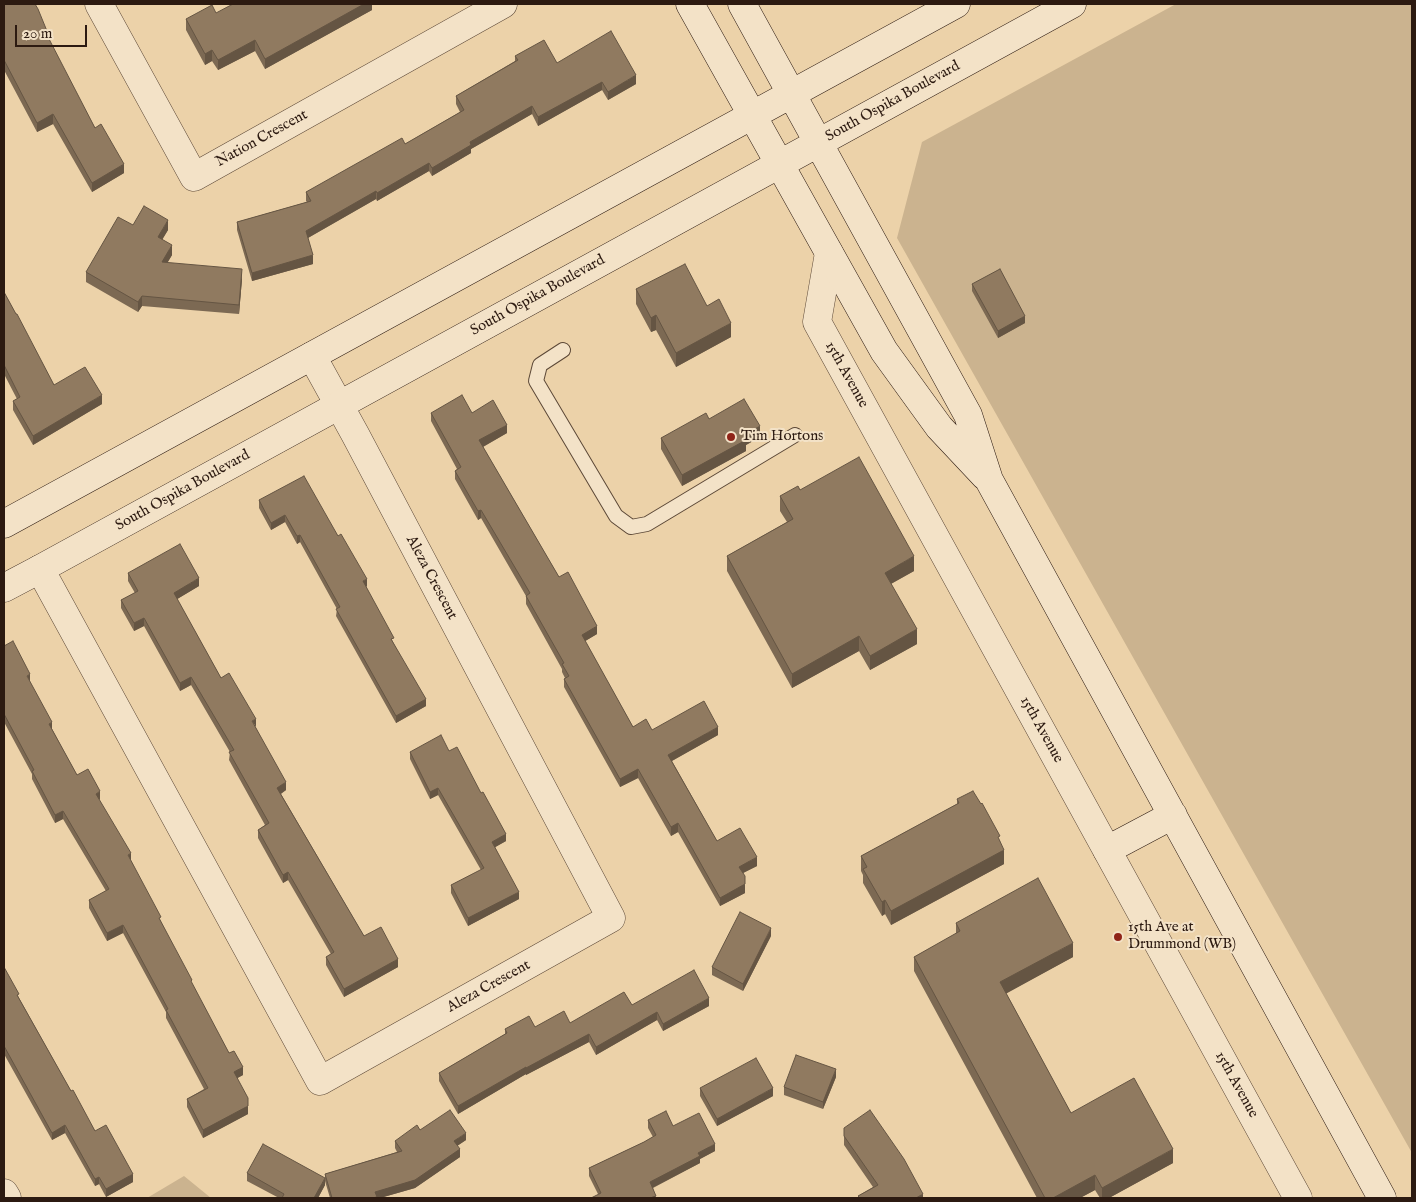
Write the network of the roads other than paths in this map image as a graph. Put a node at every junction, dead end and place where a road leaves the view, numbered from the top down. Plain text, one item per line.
1 (98, 4) edge
2 (504, 4) edge
3 (690, 4) edge
4 (742, 4) edge
5 (956, 4) edge
6 (1072, 4) edge
7 (792, 94) junction
8 (752, 116) junction
9 (819, 142) junction
10 (779, 164) junction
11 (829, 253) junction
12 (563, 350) dead end
13 (312, 356) junction
14 (339, 404) junction
15 (795, 435) dead end
16 (989, 480) junction
17 (6, 518) edge
18 (40, 569) junction
19 (4, 588) edge
20 (1173, 816) junction
21 (1106, 850) junction
22 (4, 1193) edge
23 (7, 1198) edge
24 (1298, 1198) edge
25 (1382, 1198) edge

1 - 2 main road, Nation Crescent
3 - 8 main road
4 - 7 main road
5 - 7 main road
6 - 9 main road, South Ospika Boulevard
7 - 8 main road
7 - 9 main road
8 - 10 main road
8 - 13 main road
9 - 10 main road, South Ospika Boulevard
9 - 16 main road
10 - 11 main road
10 - 14 main road, South Ospika Boulevard
11 - 16 main road
11 - 21 main road, 15th Avenue
12 - 15 lane
13 - 14 main road, Aleza Crescent
13 - 17 main road
14 - 18 main road, South Ospika Boulevard
14 - 18 main road, Aleza Crescent
16 - 20 main road
18 - 19 main road, South Ospika Boulevard
20 - 21 main road
20 - 25 main road
21 - 24 main road, 15th Avenue
22 - 23 main road

